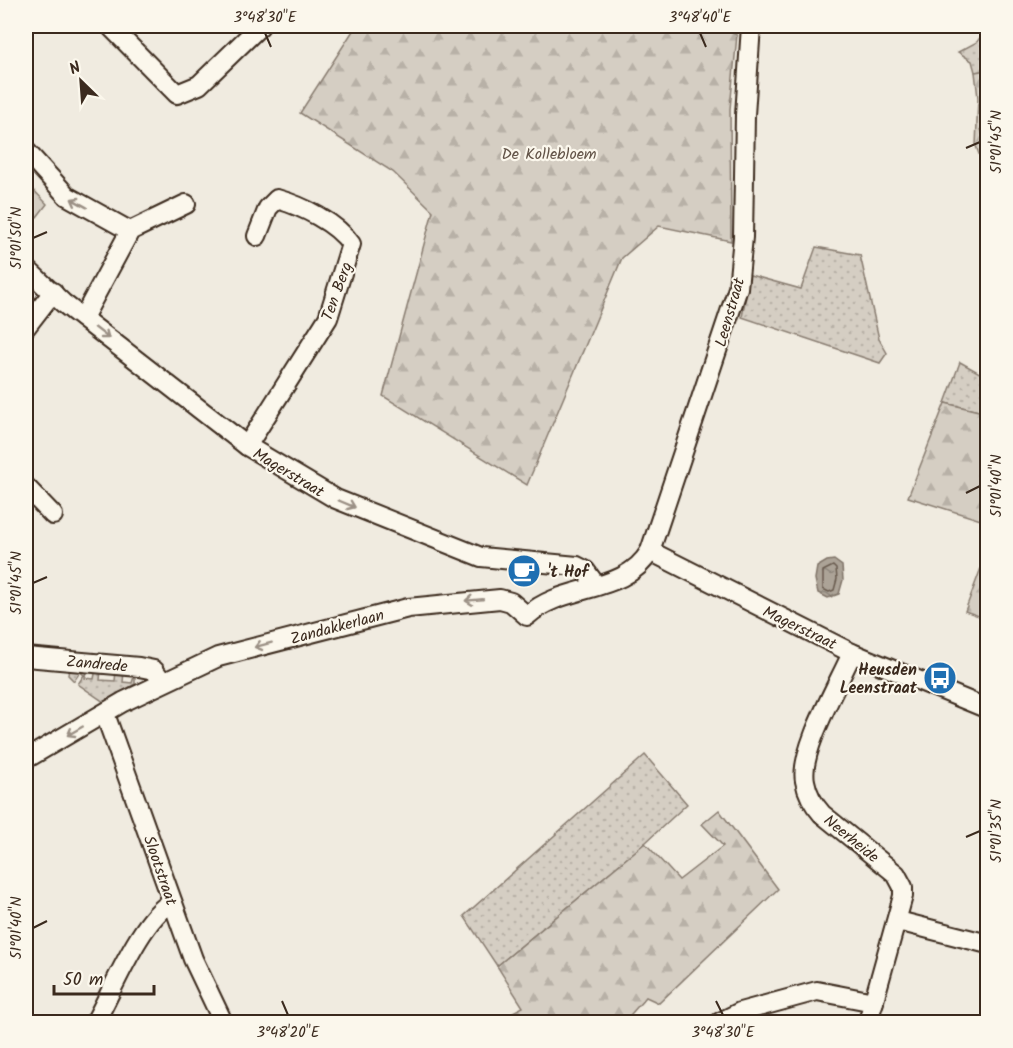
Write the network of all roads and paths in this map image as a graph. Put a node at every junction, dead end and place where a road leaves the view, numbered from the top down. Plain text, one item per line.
1 (110, 26) edge
2 (260, 26) edge
3 (751, 26) edge
4 (26, 151) edge
5 (186, 204) dead end
6 (130, 231) junction
7 (257, 236) dead end
8 (26, 268) edge
9 (53, 292) junction
10 (83, 318) junction
11 (26, 327) edge
12 (247, 446) junction
13 (26, 488) edge
14 (53, 515) dead end
15 (650, 551) junction
16 (596, 585) junction
17 (852, 653) junction
18 (26, 657) edge
19 (162, 681) junction
20 (987, 710) edge
21 (105, 714) junction
22 (26, 759) edge
23 (172, 902) junction
24 (898, 921) junction
25 (987, 944) edge
26 (874, 1002) junction
27 (95, 1023) edge
28 (223, 1023) edge
29 (720, 1023) edge
30 (868, 1023) edge

1 - 2 street
3 - 15 street, Leenstraat
6 -> 4 street
5 - 6 street
6 - 10 street
7 - 12 street, Ten Berg
8 - 9 street, Magerstraat
9 - 10 street, Magerstraat
9 - 11 street
10 -> 12 street, Magerstraat
12 -> 16 street, Magerstraat
13 - 14 street
15 - 16 street, Zandakkerlaan
15 - 17 street, Magerstraat
16 -> 19 street, Zandakkerlaan
17 - 20 street, Magerstraat
17 - 24 street, Neerheide
18 - 19 street, Zandrede
19 - 21 street, Zandakkerlaan
21 -> 22 street, Zandakkerlaan
21 - 23 street, Slootstraat
23 - 27 street
23 - 28 street, Slootstraat
24 - 25 street
24 - 26 street, Neerheide
26 - 29 street
26 - 30 street, Neerheide

